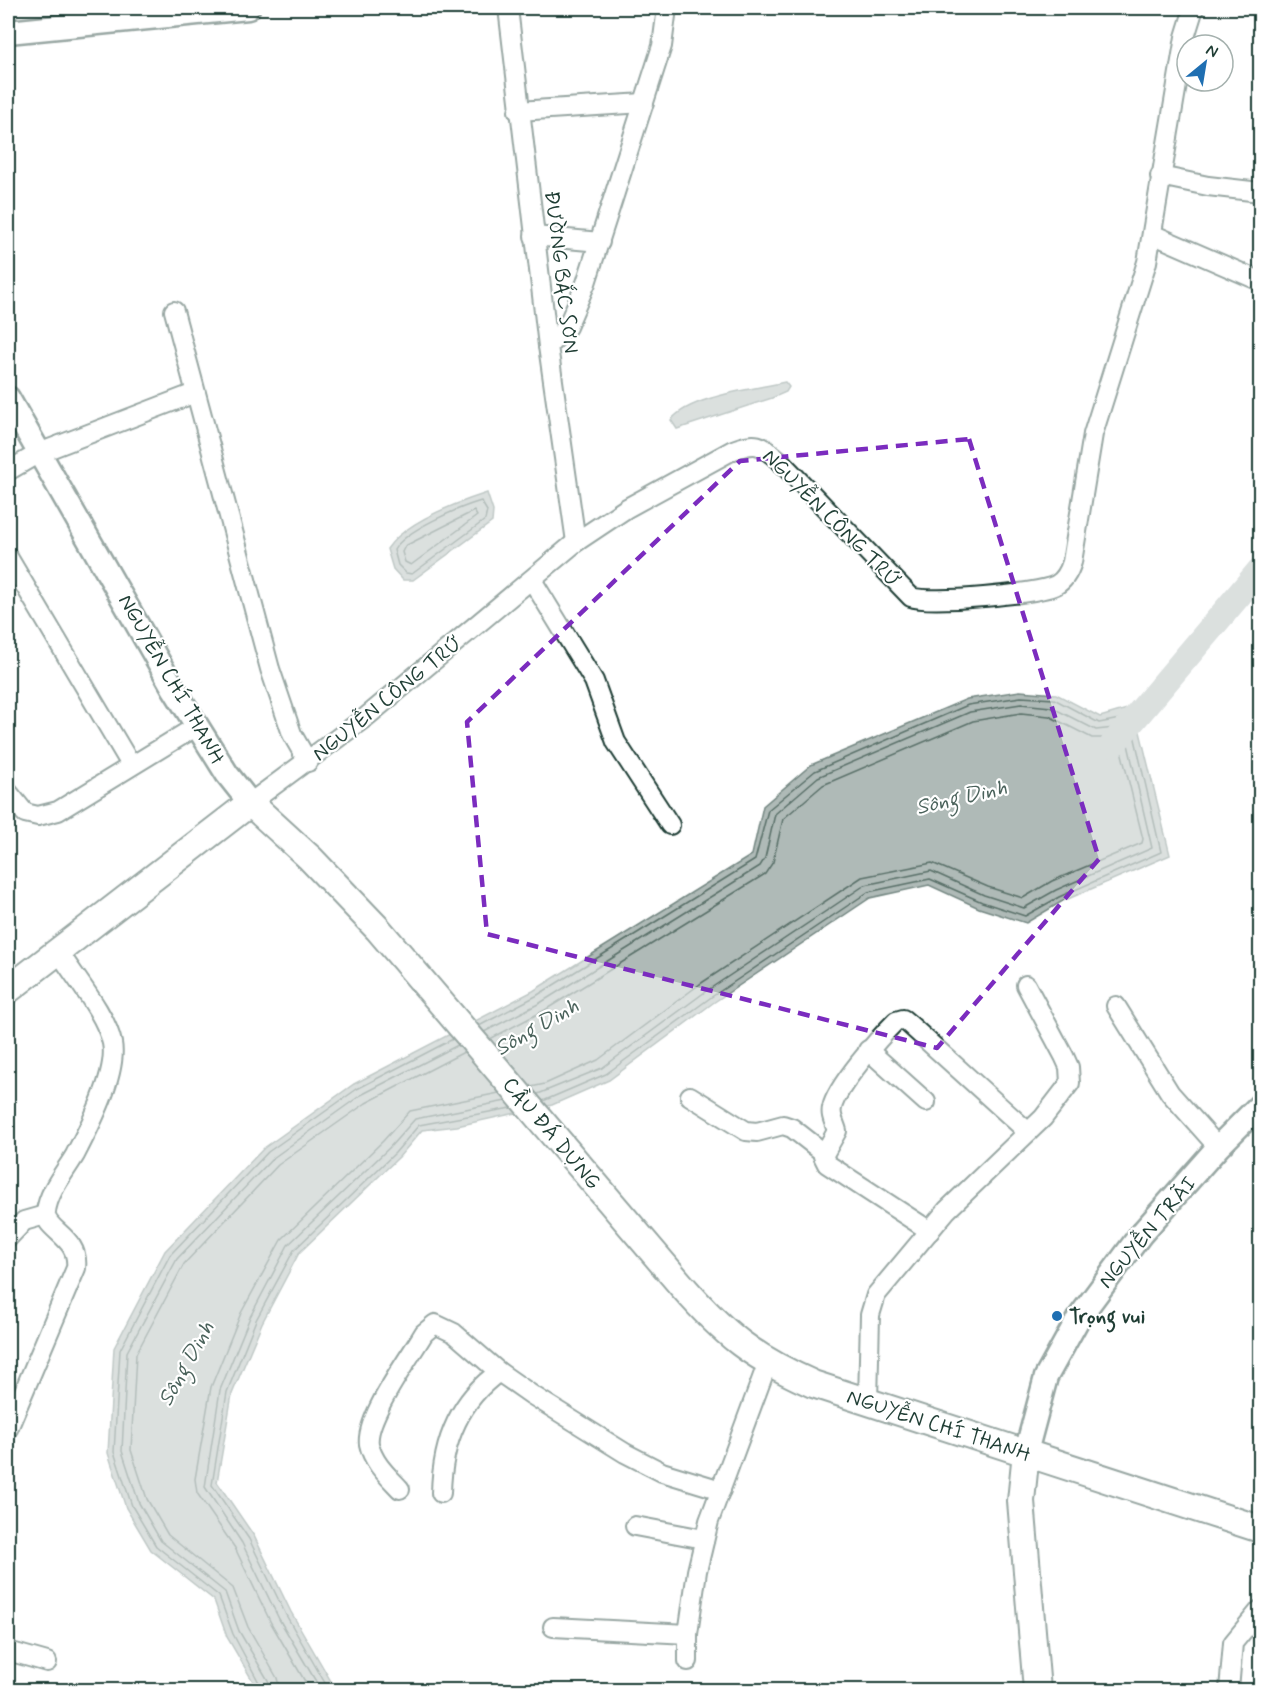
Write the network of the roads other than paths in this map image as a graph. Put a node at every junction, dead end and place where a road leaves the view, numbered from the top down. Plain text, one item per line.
1 (248, 8) edge
2 (508, 8) edge
3 (667, 8) edge
4 (1194, 8) edge
5 (8, 32) edge
6 (644, 103) junction
7 (518, 111) junction
8 (1160, 176) junction
9 (1260, 192) edge
10 (1152, 234) junction
11 (534, 236) junction
12 (600, 242) junction
13 (1260, 281) edge
14 (174, 311) dead end
15 (548, 346) junction
16 (195, 393) junction
17 (8, 398) edge
18 (39, 453) junction
19 (8, 471) edge
20 (576, 542) junction
21 (8, 557) edge
22 (532, 580) junction
23 (197, 726) junction
24 (308, 762) junction
25 (131, 765) junction
26 (8, 792) edge
27 (250, 803) junction
28 (670, 825) dead end
29 (378, 929) joint
30 (59, 952) junction
31 (1026, 985) dead end
32 (8, 990) edge
33 (1116, 1006) dead end
34 (868, 1050) junction
35 (690, 1096) dead end
36 (926, 1102) dead end
37 (1260, 1105) edge
38 (1028, 1132) junction
39 (1218, 1147) junction
40 (824, 1153) junction
41 (45, 1215) junction
42 (930, 1232) junction
43 (8, 1238) edge
44 (656, 1256) joint
45 (768, 1362) junction
46 (499, 1372) junction
47 (868, 1402) junction
48 (10, 1418) edge
49 (1026, 1452) junction
50 (400, 1489) dead end
51 (721, 1490) junction
52 (441, 1493) dead end
53 (635, 1526) dead end
54 (1260, 1529) edge
55 (704, 1539) junction
56 (1260, 1610) edge
57 (553, 1627) dead end
58 (688, 1634) junction
59 (8, 1651) edge
60 (688, 1661) dead end
61 (47, 1662) dead end
62 (1037, 1690) edge
63 (1229, 1690) edge

1 - 5 street
2 - 7 street, ĐƯỜNG BẮC SƠN
3 - 6 street
4 - 8 street, NGUYỄN CÔNG TRỨ
6 - 7 street
6 - 12 street
7 - 11 street, ĐƯỜNG BẮC SƠN
8 - 9 street
8 - 10 street, NGUYỄN CÔNG TRỨ
10 - 13 street
10 - 20 street, NGUYỄN CÔNG TRỨ
11 - 12 street
11 - 15 street, ĐƯỜNG BẮC SƠN
12 - 15 street
14 - 16 street
15 - 20 street, ĐƯỜNG BẮC SƠN
16 - 18 street
16 - 24 street
17 - 18 street, NGUYỄN CHÍ THANH
18 - 19 street
18 - 23 street, NGUYỄN CHÍ THANH
20 - 22 street, NGUYỄN CÔNG TRỨ
21 - 25 street
22 - 24 street, NGUYỄN CÔNG TRỨ
22 - 28 street
23 - 25 street
23 - 27 street, NGUYỄN CHÍ THANH
24 - 27 street, NGUYỄN CÔNG TRỨ
25 - 26 street
27 - 29 main road, NGUYỄN CHÍ THANH
27 - 30 main road, NGUYỄN CÔNG TRỨ
29 - 44 main road, CẦU ĐÁ DỰNG
30 - 32 main road, NGUYỄN CÔNG TRỨ
30 - 41 street
31 - 38 street
33 - 39 street
34 - 36 street
34 - 38 street
34 - 40 street
35 - 40 street
37 - 39 street, NGUYỄN TRÃI
38 - 42 street
39 - 49 street, NGUYỄN TRÃI
40 - 42 street
41 - 43 street
41 - 48 street
42 - 47 street
44 - 45 main road, NGUYỄN CHÍ THANH
45 - 47 main road, NGUYỄN CHÍ THANH
45 - 51 street
46 - 50 street
46 - 51 street
46 - 52 street
47 - 49 main road, NGUYỄN CHÍ THANH
49 - 54 main road, NGUYỄN CHÍ THANH
49 - 62 main road, NGUYỄN TRÃI
51 - 55 street
53 - 55 street
55 - 58 street
56 - 63 street
57 - 58 street
58 - 60 street
59 - 61 street

